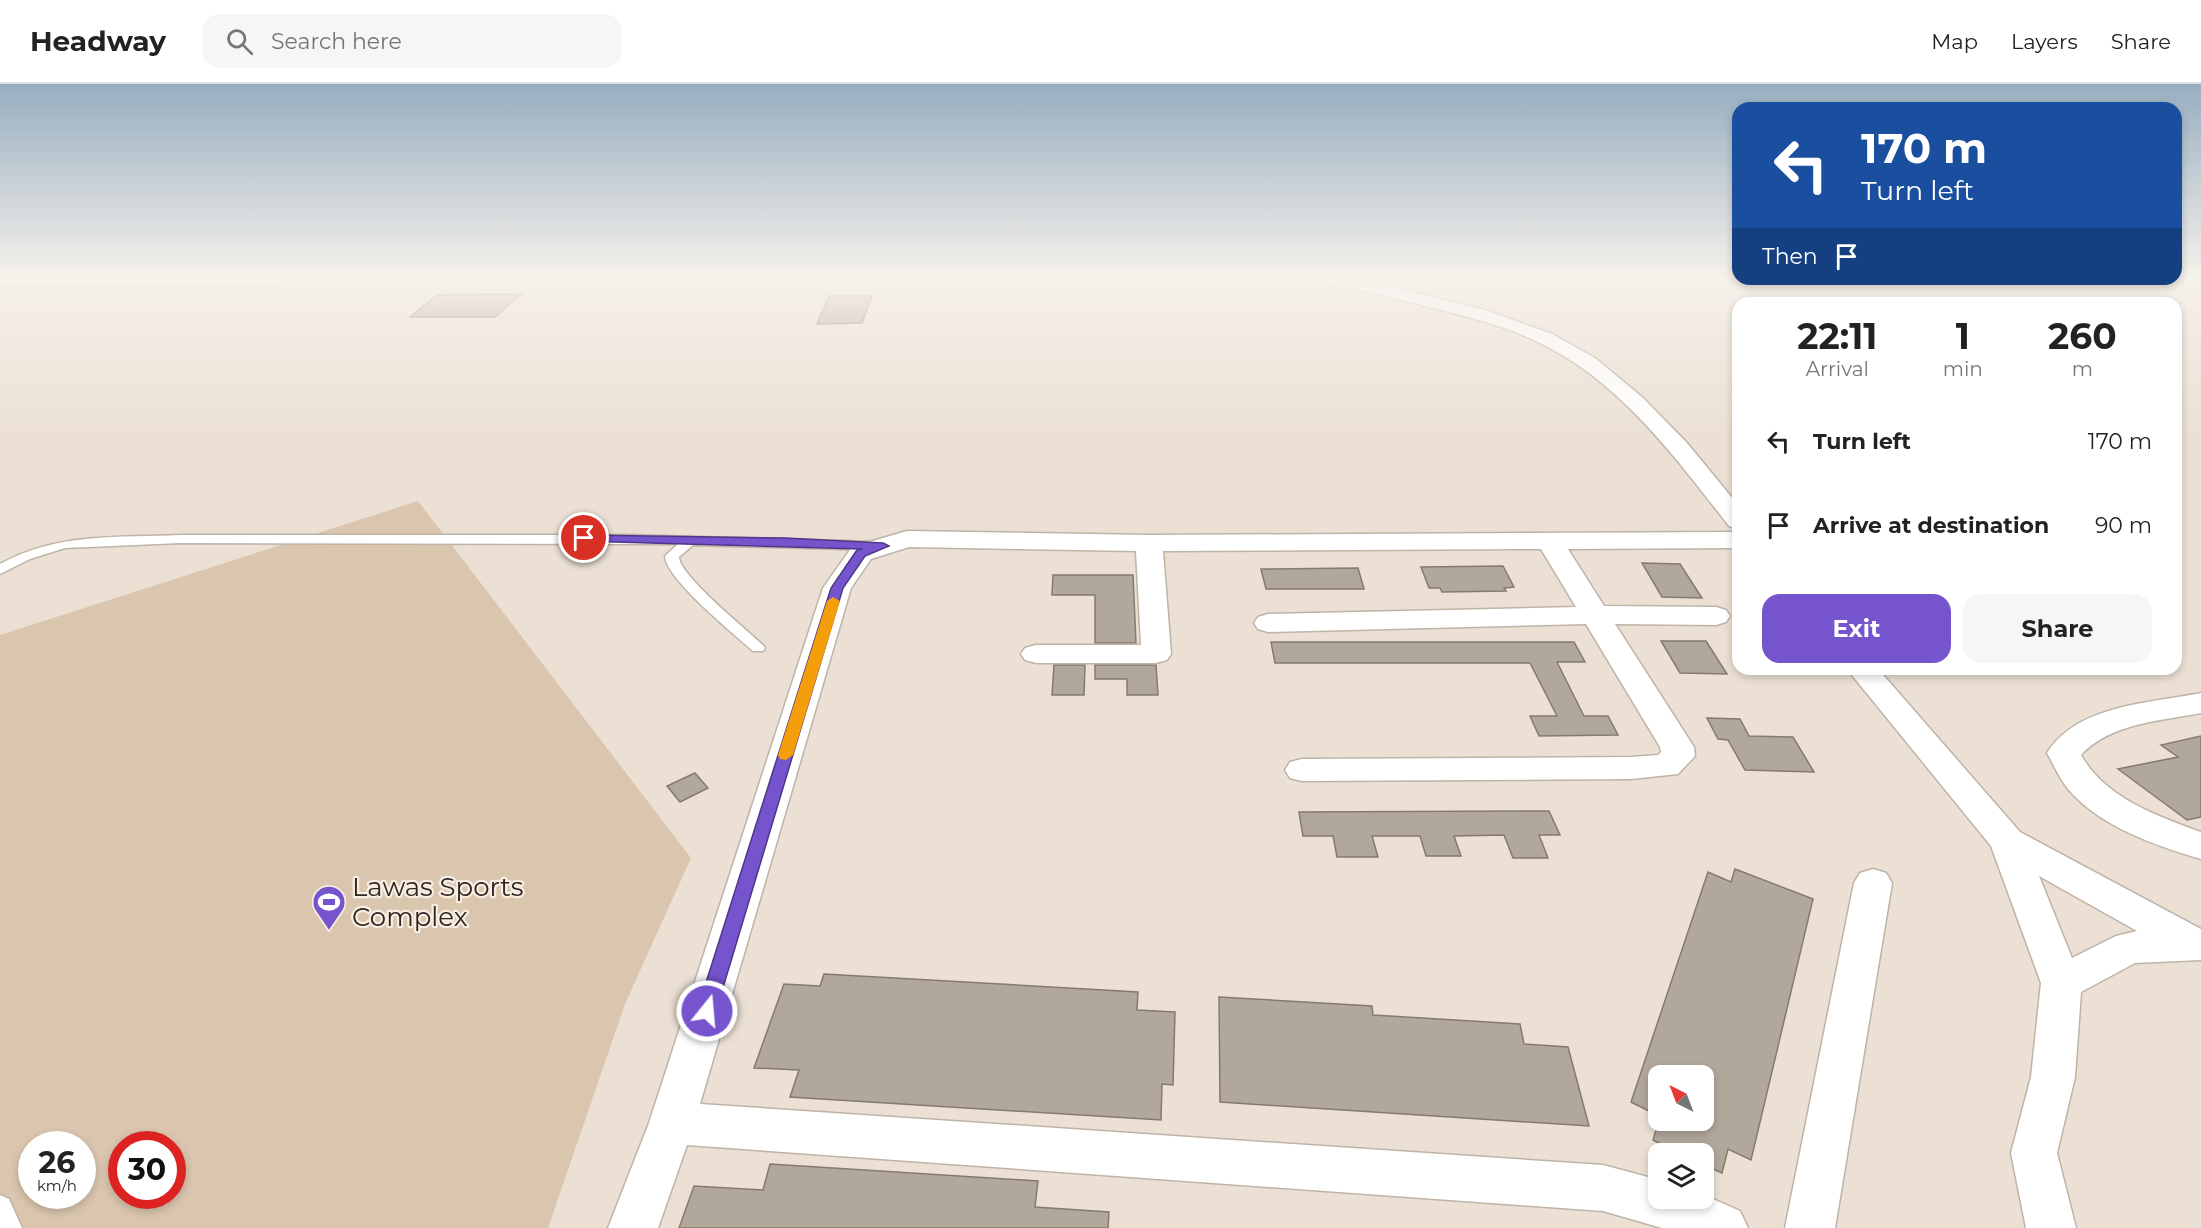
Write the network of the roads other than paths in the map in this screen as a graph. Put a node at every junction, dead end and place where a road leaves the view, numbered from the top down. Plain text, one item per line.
1 (1523, 329) edge
2 (1732, 513) edge
3 (1550, 540) junction
4 (1732, 540) edge
5 (690, 541) junction
6 (1149, 543) junction
7 (883, 546) junction
8 (0, 570) edge
9 (1596, 615) junction
10 (1716, 616) dead end
11 (1268, 622) dead end
12 (758, 648) dead end
13 (1036, 654) dead end
14 (1868, 675) edge
15 (2201, 703) edge
16 (1302, 770) dead end
17 (2007, 841) junction
18 (2201, 846) edge
19 (1873, 884) dead end
20 (2199, 947) edge
21 (2061, 983) junction
22 (672, 1123) junction
23 (0, 1207) edge
24 (10, 1228) edge
25 (633, 1228) edge
26 (1723, 1228) edge
27 (1810, 1228) edge
28 (2051, 1228) edge

1 - 2 street
3 - 4 street
3 - 6 street
3 - 9 street
5 - 7 lane
5 - 8 lane
5 - 12 lane
6 - 7 street
6 - 13 street
7 - 22 street
9 - 10 street
9 - 11 street
9 - 16 street
14 - 17 street
15 - 18 street
17 - 20 street
17 - 21 street
19 - 27 street
20 - 21 street
21 - 28 street
22 - 25 street
22 - 26 street
23 - 24 lane

